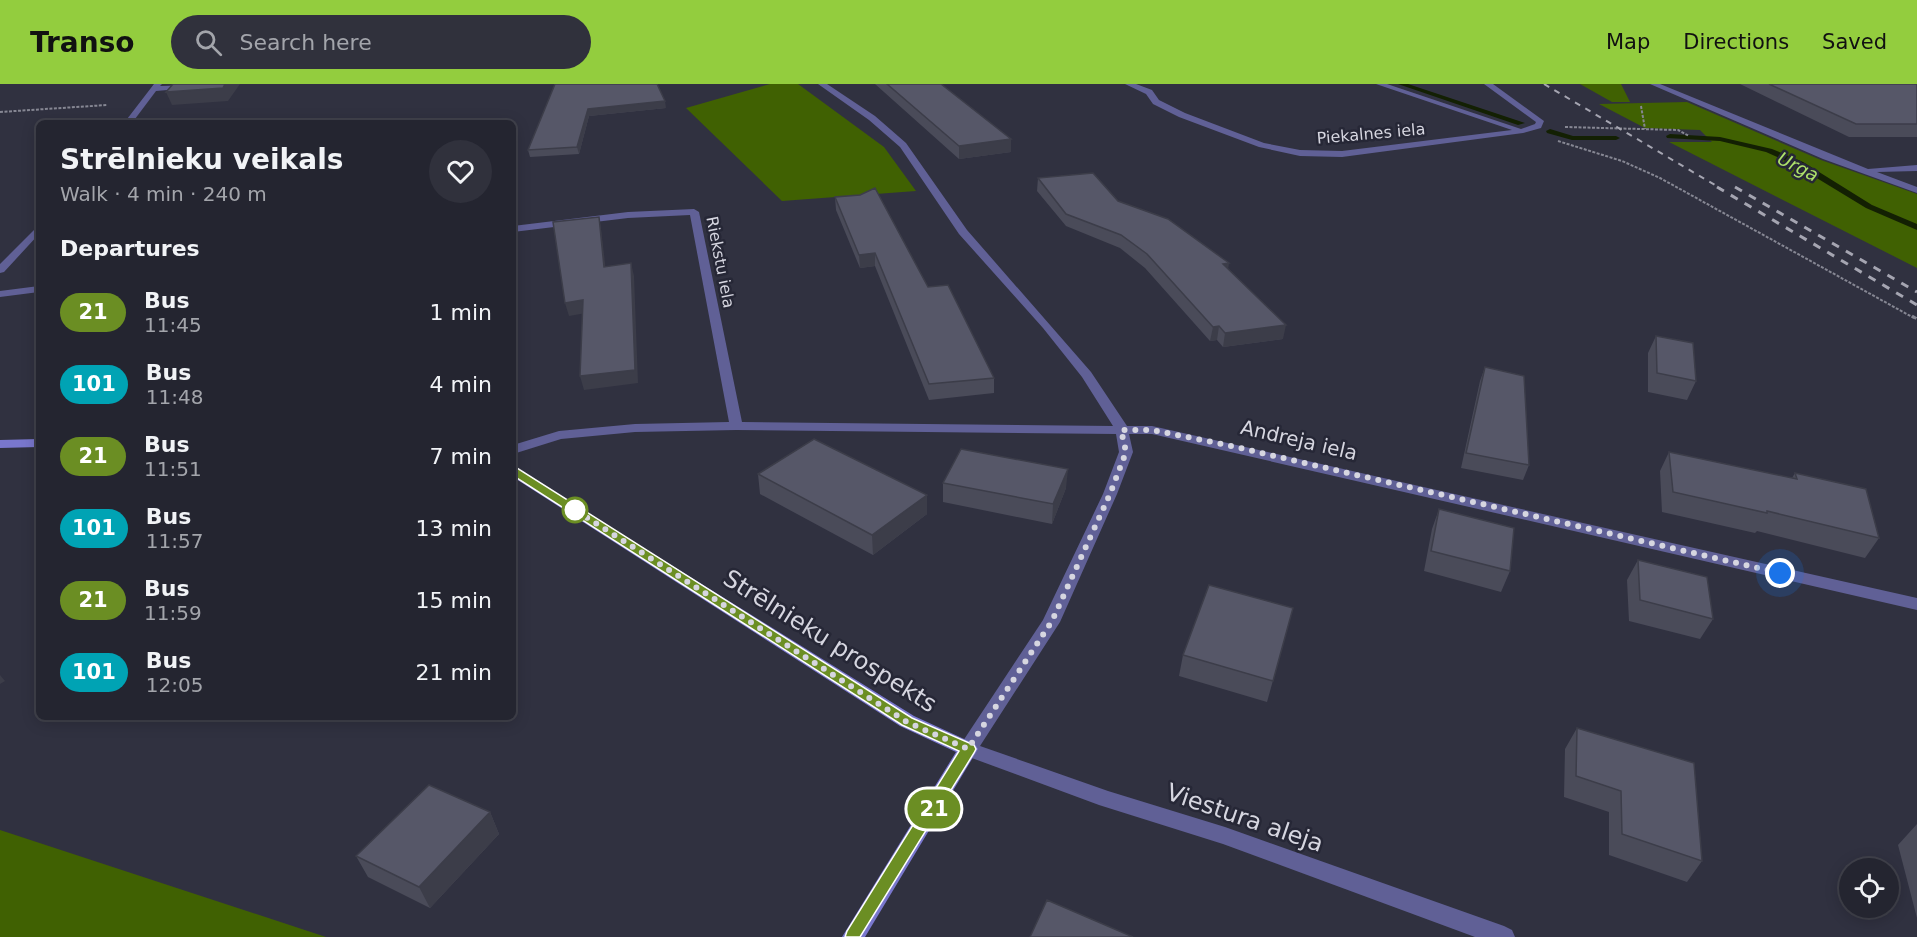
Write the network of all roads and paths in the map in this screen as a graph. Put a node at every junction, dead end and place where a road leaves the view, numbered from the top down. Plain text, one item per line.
1 (232, 84) edge
2 (822, 84) edge
3 (1129, 84) edge
4 (1380, 84) edge
5 (1488, 84) edge
6 (1654, 84) edge
7 (156, 87) edge
8 (143, 103) junction
9 (0, 112) edge
10 (130, 120) edge
11 (1581, 129) dead end
12 (1523, 131) junction
13 (1689, 136) dead end
14 (1917, 168) edge
15 (1866, 171) junction
16 (1917, 190) edge
17 (516, 229) edge
18 (36, 231) edge
19 (0, 270) edge
20 (36, 289) edge
21 (0, 294) edge
22 (1917, 319) edge
23 (736, 426) junction
24 (1121, 430) junction
25 (36, 443) edge
26 (0, 444) edge
27 (516, 449) edge
28 (516, 473) edge
29 (1917, 604) edge
30 (968, 749) junction
31 (854, 937) edge
32 (1504, 937) edge

1 - 7 street
2 - 24 street
3 - 12 street, Piekalnes iela
4 - 12 street
5 - 12 street
6 - 15 street
7 - 8 street
8 - 9 path
8 - 10 street
11 - 13 path
12 - 22 path
14 - 15 street
15 - 16 street
17 - 23 street, Riekstu iela
18 - 19 street
20 - 21 street
23 - 24 street, Andreja iela
23 - 27 street, Andreja iela
24 - 29 street, Andreja iela
24 - 30 street
25 - 26 street
28 - 30 street, Strēlnieku prospekts
30 - 31 street
30 - 32 street, Viestura aleja

